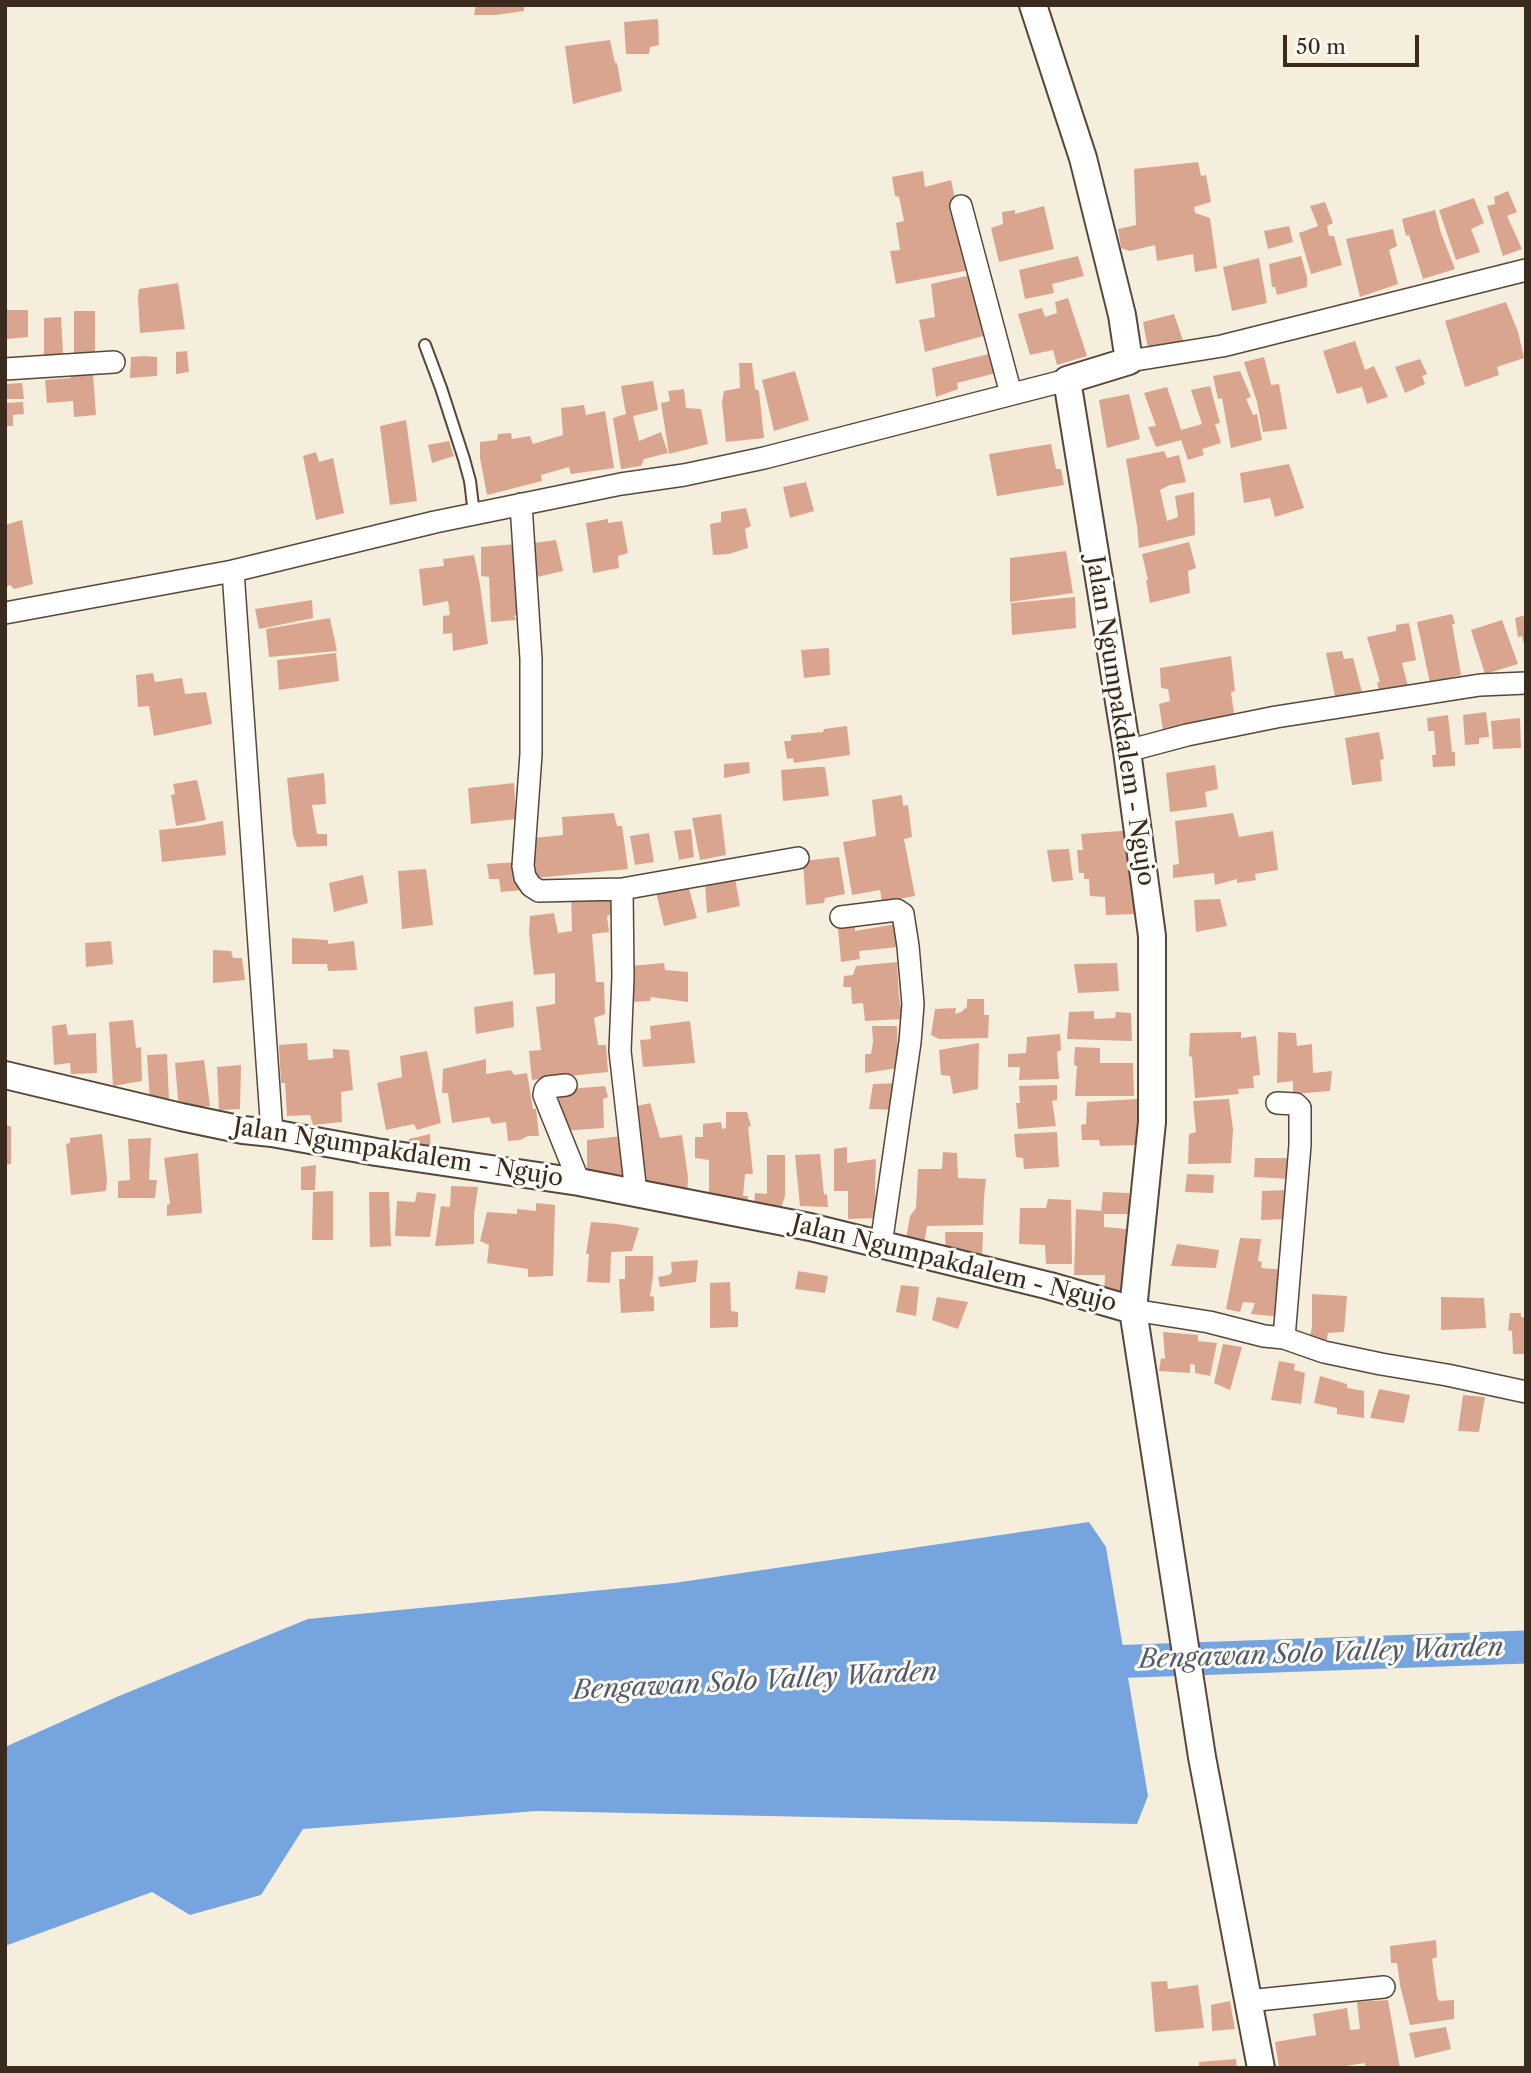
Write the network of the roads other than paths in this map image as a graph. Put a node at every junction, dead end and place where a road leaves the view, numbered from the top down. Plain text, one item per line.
1 (1032, 5) edge
2 (961, 206) dead end
3 (1526, 270) edge
4 (425, 345) dead end
5 (1129, 361) junction
6 (114, 362) dead end
7 (5, 369) edge
8 (1067, 380) junction
9 (1011, 394) junction
10 (521, 504) junction
11 (474, 514) junction
12 (233, 571) junction
13 (5, 613) edge
14 (1526, 683) edge
15 (1127, 751) junction
16 (798, 858) dead end
17 (622, 889) junction
18 (841, 917) dead end
19 (5, 1075) edge
20 (566, 1085) dead end
21 (1277, 1103) dead end
22 (272, 1133) junction
23 (579, 1182) junction
24 (636, 1193) junction
25 (881, 1245) junction
26 (1133, 1310) junction
27 (1284, 1338) junction
28 (1526, 1392) edge
29 (1384, 1987) dead end
30 (1248, 2001) junction
31 (1261, 2068) edge

1 - 5 street
2 - 9 street
3 - 5 street
4 - 11 lane
5 - 8 street
6 - 7 street
8 - 9 street
8 - 15 street, Jalan Ngumpakdalem - Ngujo
9 - 10 street
10 - 11 street
10 - 17 street
11 - 12 street
12 - 13 street
12 - 22 street
14 - 15 street
15 - 26 street, Jalan Ngumpakdalem - Ngujo
16 - 17 street
17 - 24 street
18 - 25 street
19 - 22 street, Jalan Ngumpakdalem - Ngujo
20 - 23 street
21 - 27 street
22 - 23 street, Jalan Ngumpakdalem - Ngujo
23 - 24 street, Jalan Ngumpakdalem - Ngujo
24 - 25 street, Jalan Ngumpakdalem - Ngujo
25 - 26 street, Jalan Ngumpakdalem - Ngujo
26 - 27 street
26 - 30 street
27 - 28 street
29 - 30 street
30 - 31 street

